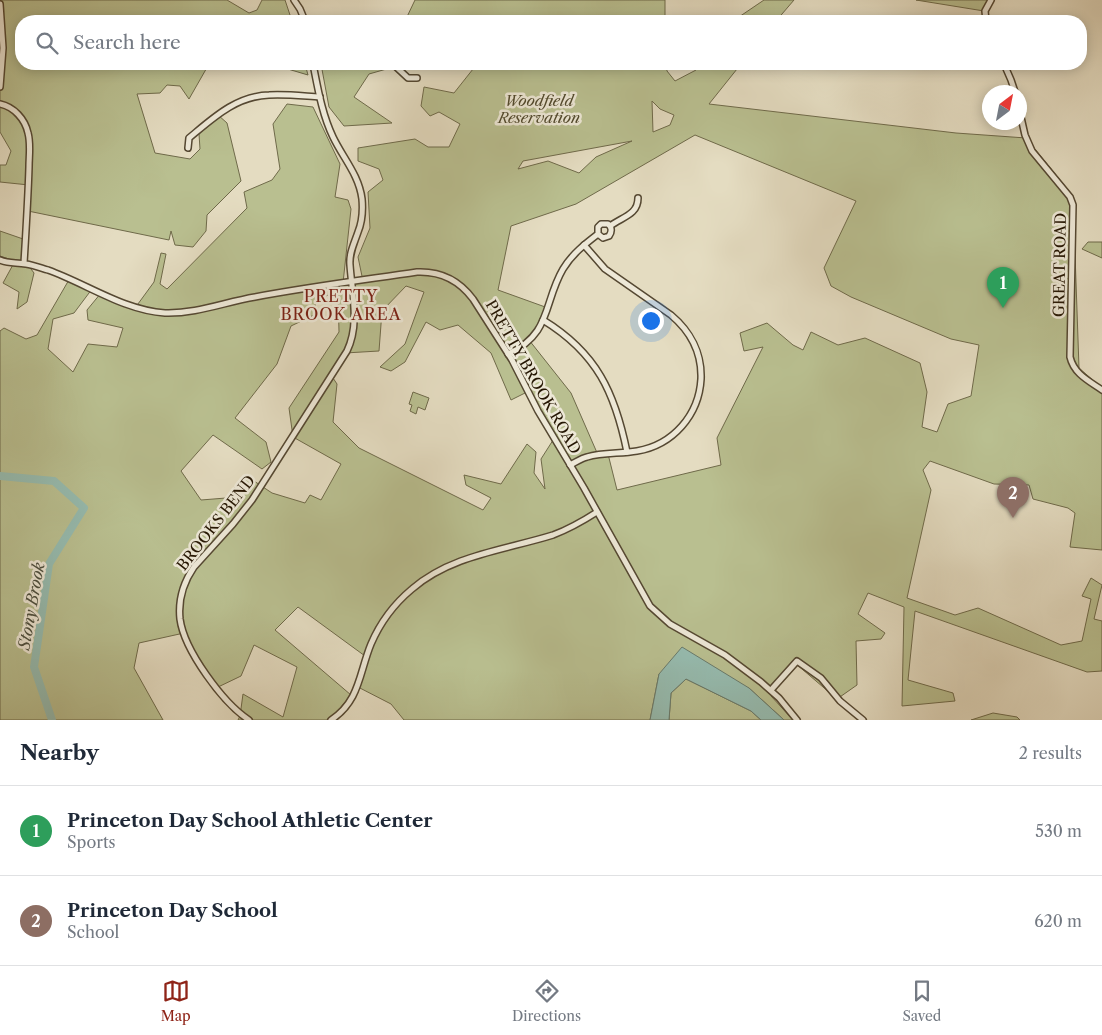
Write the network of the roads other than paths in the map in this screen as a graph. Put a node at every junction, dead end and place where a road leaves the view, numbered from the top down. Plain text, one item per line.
1 (294, 0) edge
2 (991, 0) edge
3 (0, 4) edge
4 (302, 15) edge
5 (985, 15) edge
6 (314, 70) edge
7 (399, 70) edge
8 (1007, 70) edge
9 (417, 78) dead end
10 (1013, 85) edge
11 (0, 87) edge
12 (320, 97) junction
13 (0, 104) edge
14 (1024, 130) edge
15 (188, 148) dead end
16 (638, 198) dead end
17 (610, 226) junction
18 (598, 234) junction
19 (584, 245) junction
20 (0, 260) edge
21 (24, 263) junction
22 (351, 282) junction
23 (544, 320) junction
24 (508, 354) junction
25 (1102, 390) edge
26 (627, 452) junction
27 (570, 466) junction
28 (597, 512) junction
29 (771, 690) junction
30 (249, 720) edge
31 (332, 720) edge
32 (797, 720) edge
33 (863, 720) edge

1 - 4 street
2 - 5 street
3 - 11 street
6 - 12 street, BROOKS BEND
7 - 9 street
8 - 10 street
12 - 15 street
12 - 22 street, BROOKS BEND
13 - 21 street
14 - 25 street, GREAT ROAD
16 - 17 street
17 - 18 street
17 - 18 street
18 - 19 street
19 - 23 street
19 - 26 street
20 - 21 street, PRETTY BROOK ROAD
21 - 22 street, PRETTY BROOK ROAD
22 - 24 street, PRETTY BROOK ROAD
22 - 30 street, BROOKS BEND
23 - 24 street
23 - 26 street
24 - 27 street, PRETTY BROOK ROAD
26 - 27 street
27 - 28 street, PRETTY BROOK ROAD
28 - 29 street, PRETTY BROOK ROAD
28 - 31 street
29 - 32 street, PRETTY BROOK ROAD
29 - 33 street

